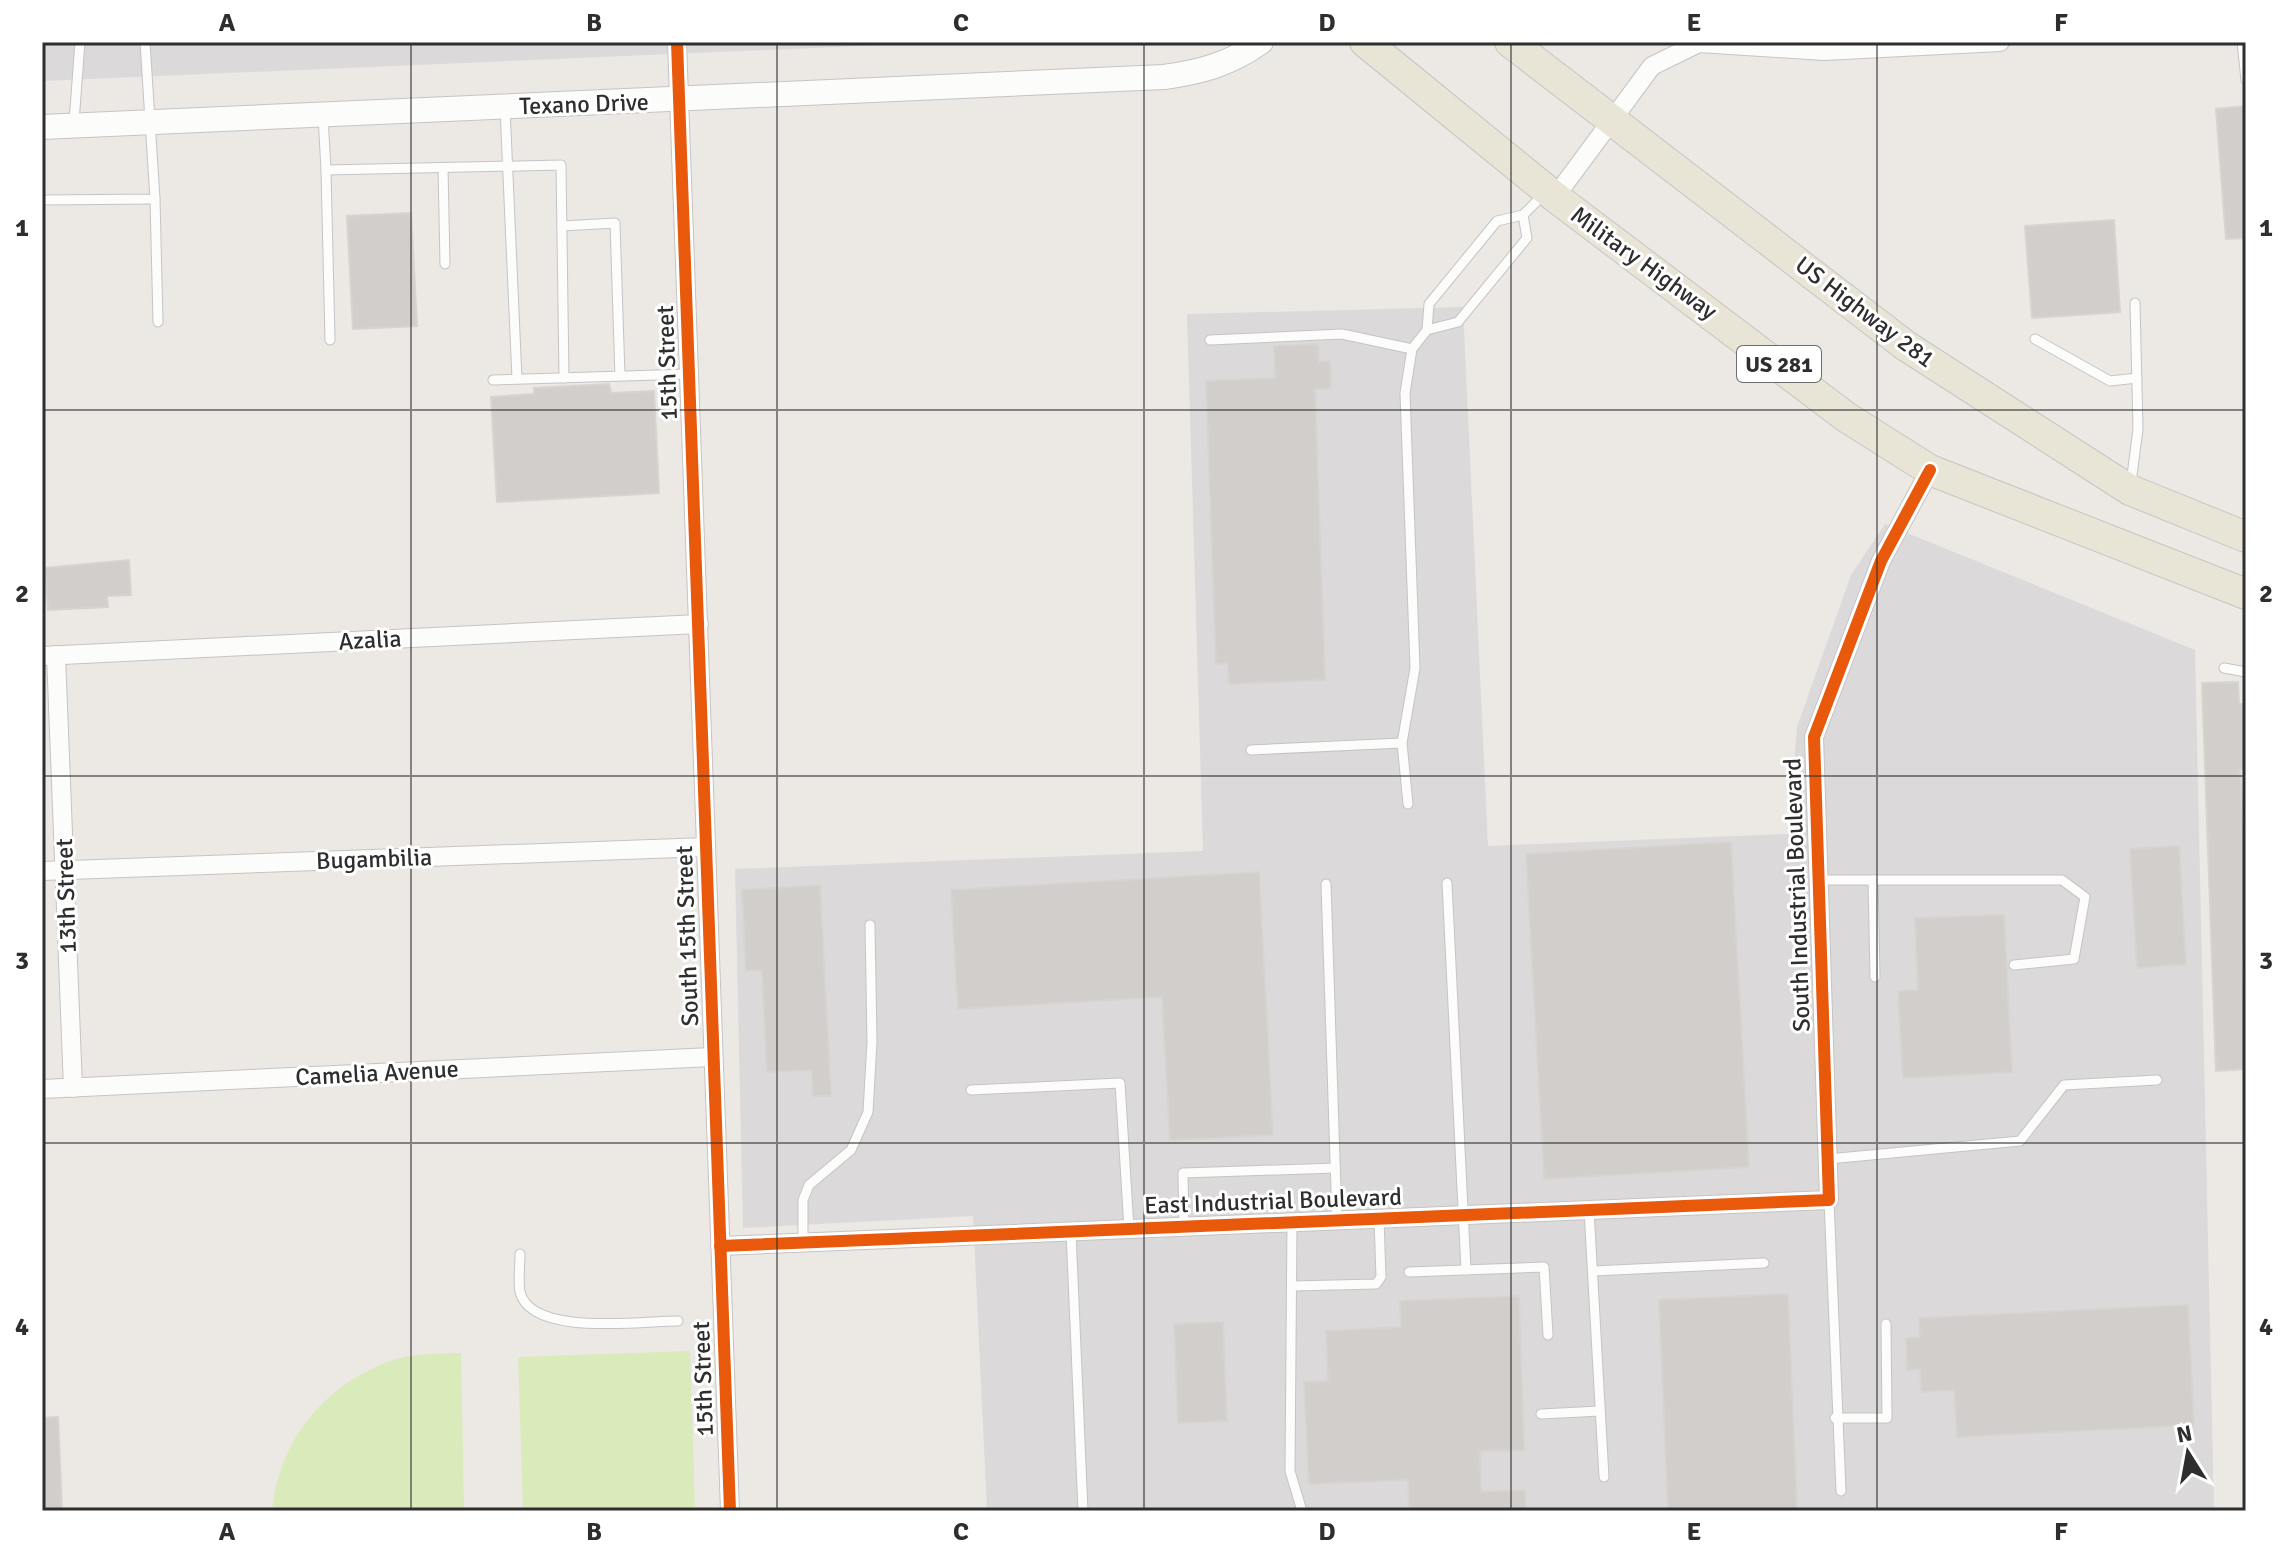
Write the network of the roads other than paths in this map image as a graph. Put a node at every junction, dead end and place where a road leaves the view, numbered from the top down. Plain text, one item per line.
1 (80, 42) edge
2 (145, 42) edge
3 (677, 42) edge
4 (1261, 42) edge
5 (1365, 42) edge
6 (1510, 42) edge
7 (2000, 42) edge
8 (2242, 42) edge
9 (1804, 46) edge
10 (1826, 46) edge
11 (2246, 80) edge
12 (679, 100) junction
13 (505, 108) junction
14 (323, 116) junction
15 (1614, 121) junction
16 (150, 123) junction
17 (74, 126) junction
18 (42, 127) edge
19 (508, 166) junction
20 (443, 168) junction
21 (326, 170) junction
22 (1551, 194) junction
23 (155, 199) junction
24 (42, 200) edge
25 (1523, 215) junction
26 (562, 226) junction
27 (445, 264) dead end
28 (2135, 303) dead end
29 (158, 322) dead end
30 (1427, 330) junction
31 (2035, 339) dead end
32 (330, 340) dead end
33 (1210, 340) dead end
34 (1412, 349) junction
35 (690, 374) junction
36 (620, 376) junction
37 (564, 378) junction
38 (2137, 378) junction
39 (517, 379) junction
40 (493, 380) dead end
41 (1930, 470) junction
42 (2130, 490) junction
43 (2246, 537) edge
44 (2246, 594) edge
45 (699, 624) junction
46 (49, 656) edge
47 (2224, 668) dead end
48 (2246, 672) edge
49 (1402, 743) junction
50 (1251, 750) dead end
51 (1408, 804) dead end
52 (706, 847) junction
53 (65, 870) junction
54 (42, 871) edge
55 (1818, 880) junction
56 (1873, 880) junction
57 (1447, 883) dead end
58 (1326, 884) dead end
59 (870, 925) dead end
60 (2014, 965) dead end
61 (1875, 977) dead end
62 (712, 1057) junction
63 (2157, 1080) dead end
64 (73, 1088) junction
65 (42, 1089) edge
66 (971, 1090) dead end
67 (1828, 1159) junction
68 (1335, 1168) junction
69 (1829, 1200) junction
70 (1589, 1210) junction
71 (1463, 1216) junction
72 (1379, 1219) junction
73 (1337, 1220) junction
74 (1292, 1223) junction
75 (1184, 1227) junction
76 (1129, 1229) junction
77 (1071, 1232) junction
78 (803, 1242) junction
79 (720, 1246) junction
80 (520, 1254) dead end
81 (1764, 1263) dead end
82 (1466, 1270) junction
83 (1593, 1271) junction
84 (1409, 1272) dead end
85 (1293, 1286) junction
86 (678, 1321) dead end
87 (1886, 1324) dead end
88 (1548, 1335) dead end
89 (1600, 1411) junction
90 (1541, 1414) dead end
91 (1835, 1418) junction
92 (1604, 1477) dead end
93 (1841, 1491) dead end
94 (730, 1511) edge
95 (1083, 1511) edge
96 (1302, 1511) edge

1 - 17 lane
2 - 16 lane
3 - 12 street
4 - 12 street, Texano Drive
5 - 22 main road, Military Highway / US 281
6 - 15 main road, US Highway 281
7 - 10 street
8 - 11 lane
9 - 10 street
9 - 15 street
12 - 13 street, Texano Drive
12 - 35 street, 15th Street
13 - 14 street, Texano Drive
13 - 19 lane
14 - 16 street, Texano Drive
14 - 21 lane
15 - 22 street
15 - 42 main road, US Highway 281
16 - 17 street, Texano Drive
16 - 23 lane
17 - 18 street, Texano Drive
19 - 20 lane
19 - 26 lane
19 - 39 lane
20 - 21 lane
20 - 27 lane
21 - 32 lane
22 - 25 lane
22 - 41 main road, Military Highway / US 281
23 - 24 lane
23 - 29 lane
25 - 30 lane
25 - 30 lane
26 - 36 lane
26 - 37 lane
28 - 38 lane
30 - 34 lane
31 - 38 lane
33 - 34 lane
34 - 49 lane
35 - 36 lane
35 - 45 street, 15th Street
36 - 37 lane
37 - 39 lane
38 - 42 lane
39 - 40 lane
41 - 44 main road, Military Highway / US 281
41 - 55 street, South Industrial Boulevard
42 - 43 main road, US Highway 281
45 - 46 street, Azalia
45 - 52 street, South 15th Street
46 - 53 street, 13th Street
47 - 48 lane
49 - 50 lane
49 - 51 lane
52 - 53 street, Bugambilia
52 - 62 street, South 15th Street
53 - 54 street, Bugambilia
53 - 64 street, 13th Street
55 - 56 lane
55 - 67 street, South Industrial Boulevard
56 - 60 lane
56 - 61 lane
57 - 71 lane
58 - 68 lane
59 - 78 lane
62 - 64 street, Camelia Avenue
62 - 79 street, South 15th Street
63 - 67 lane
64 - 65 street, Camelia Avenue
66 - 76 lane
67 - 69 street, South Industrial Boulevard
68 - 73 lane
68 - 75 lane
69 - 70 street, East Industrial Boulevard
69 - 91 lane
70 - 71 street, East Industrial Boulevard
70 - 83 lane
71 - 72 street, East Industrial Boulevard
71 - 82 lane
72 - 73 street, East Industrial Boulevard
72 - 85 lane
73 - 74 street, East Industrial Boulevard
74 - 75 street, East Industrial Boulevard
74 - 85 lane
75 - 76 street, East Industrial Boulevard
76 - 77 street, East Industrial Boulevard
77 - 78 street, East Industrial Boulevard
77 - 95 lane
78 - 79 street, East Industrial Boulevard
79 - 94 street, 15th Street
80 - 86 lane
81 - 83 lane
82 - 84 lane
82 - 88 lane
83 - 89 lane
85 - 96 lane
87 - 91 lane
89 - 90 lane
89 - 92 lane
91 - 93 lane

